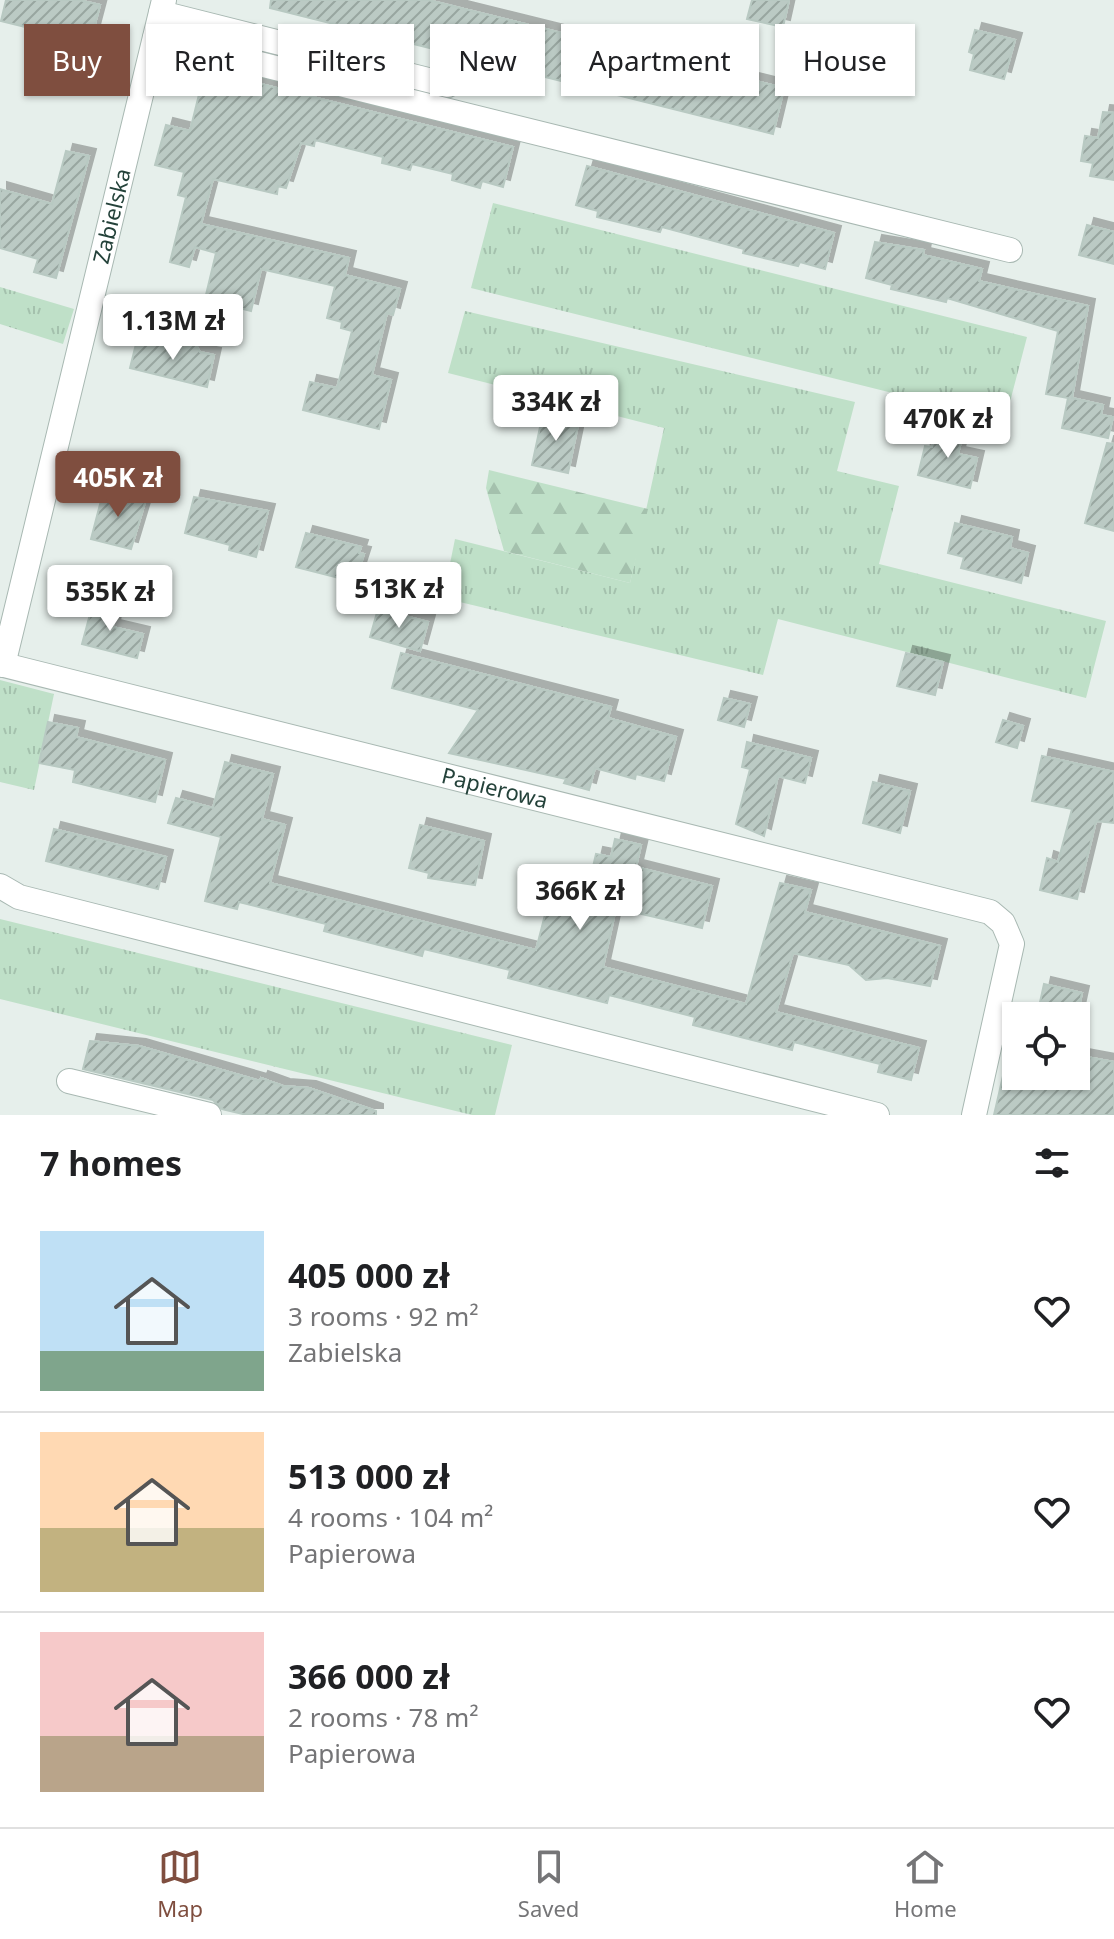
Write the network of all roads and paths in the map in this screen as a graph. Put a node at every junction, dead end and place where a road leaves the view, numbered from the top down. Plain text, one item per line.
1 (162, 4) edge
2 (158, 24) edge
3 (262, 65) edge
4 (146, 75) edge
5 (430, 80) edge
6 (1010, 250) dead end
7 (2, 664) edge
8 (0, 886) edge
9 (69, 1081) dead end
10 (209, 1115) edge
11 (877, 1115) edge
12 (974, 1115) edge

1 - 2 street, Zabielska
1 - 5 street
3 - 6 street
4 - 7 street, Zabielska
7 - 12 street, Papierowa
8 - 11 street
9 - 10 street

